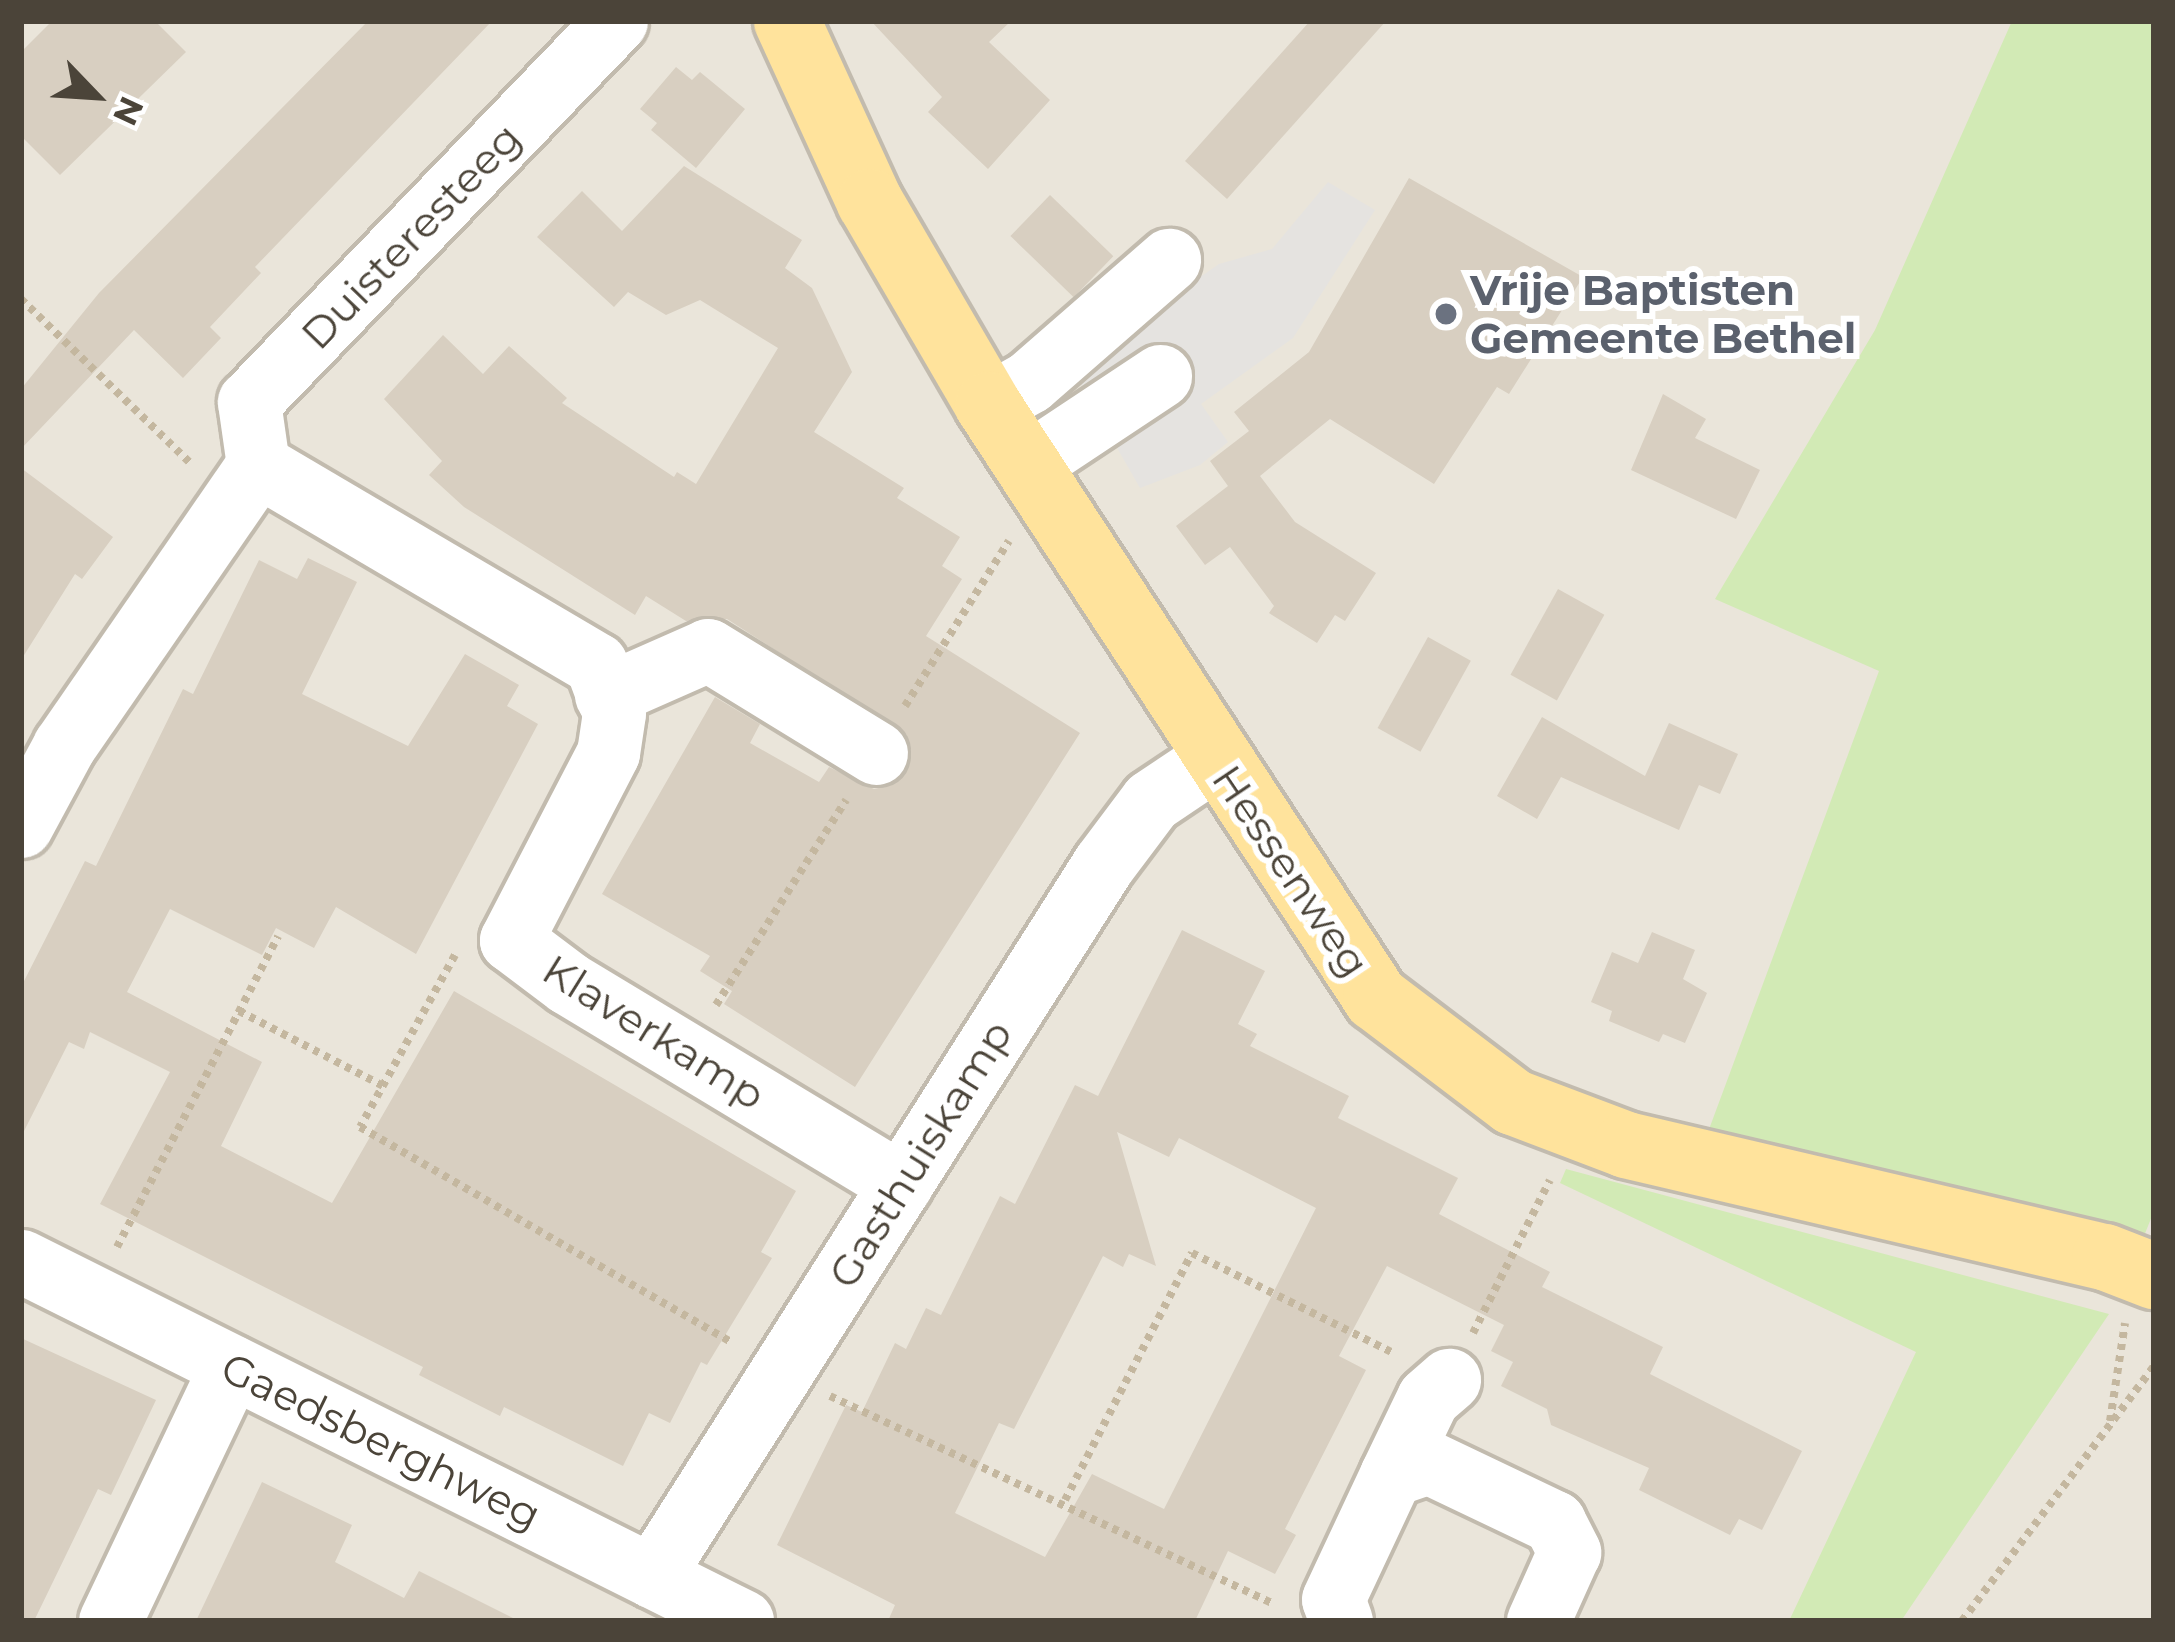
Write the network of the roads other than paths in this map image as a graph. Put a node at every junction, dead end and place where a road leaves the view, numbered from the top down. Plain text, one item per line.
1 (616, 21) edge
2 (787, 21) edge
3 (1168, 260) dead end
4 (1160, 376) dead end
5 (988, 405) junction
6 (1025, 465) junction
7 (244, 483) junction
8 (606, 695) junction
9 (875, 753) dead end
10 (1215, 758) junction
11 (21, 826) edge
12 (901, 1184) junction
13 (21, 1261) edge
14 (2154, 1276) edge
15 (231, 1366) junction
16 (1449, 1380) road end
17 (1391, 1475) junction
18 (652, 1576) junction
19 (1337, 1610) edge
20 (110, 1621) edge
21 (742, 1621) edge
22 (1538, 1621) edge

1 - 7 street, Duisteresteeg
2 - 5 main road, Hessenweg
3 - 5 street
4 - 6 street
5 - 6 main road, Hessenweg
6 - 10 main road, Hessenweg
7 - 8 street
7 - 11 street
8 - 9 street
8 - 12 street, Klaverkamp
10 - 12 street, Gasthuiskamp
10 - 14 main road, Hessenweg
12 - 18 street, Gasthuiskamp
13 - 15 street, Gaedsberghweg
15 - 18 street, Gaedsberghweg
15 - 20 street
16 - 17 street
17 - 19 street
17 - 22 street
18 - 21 street, Gaedsberghweg

